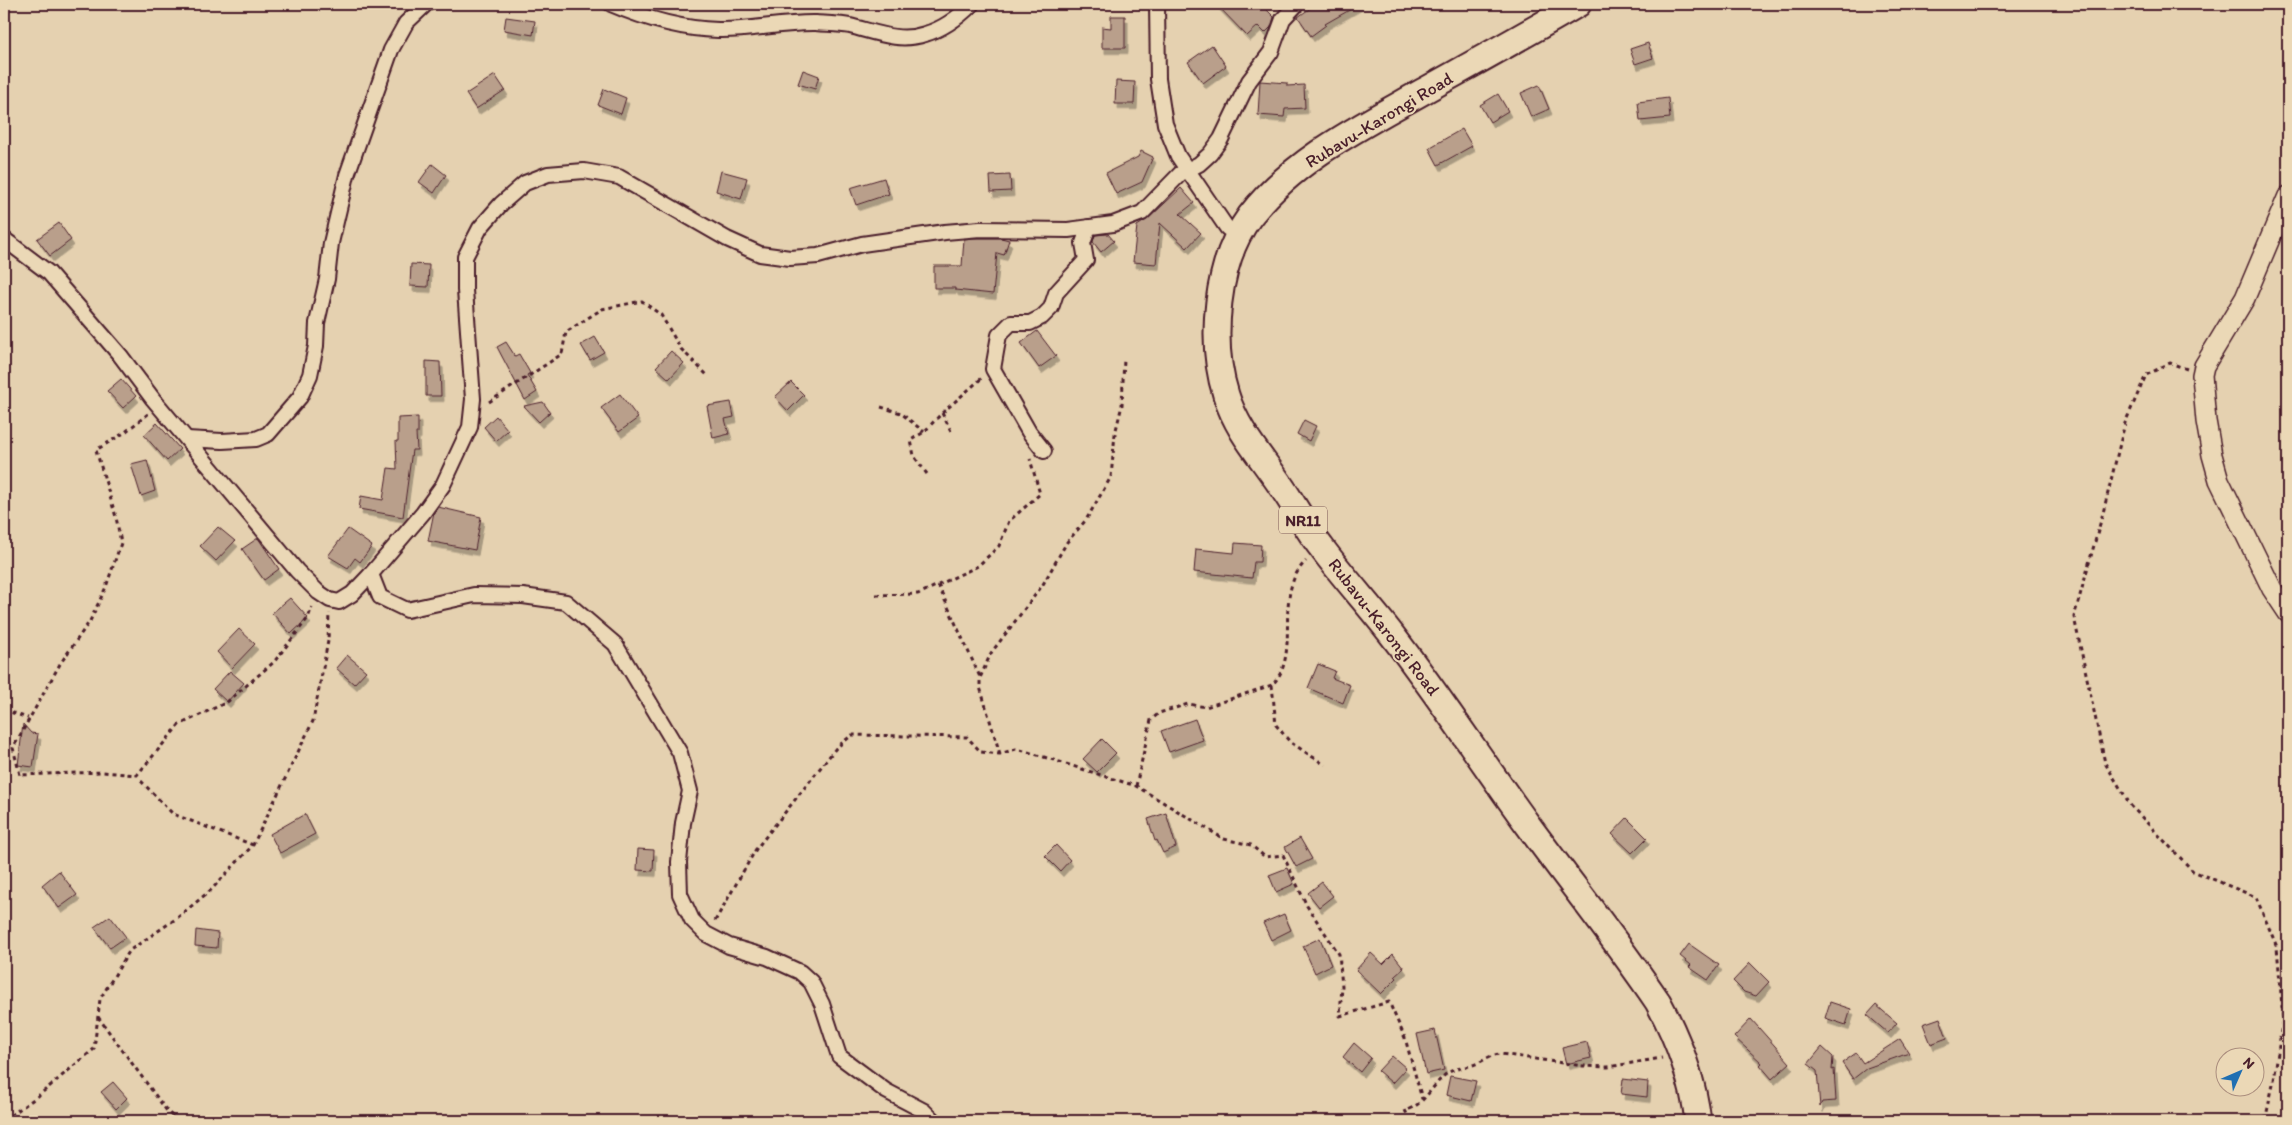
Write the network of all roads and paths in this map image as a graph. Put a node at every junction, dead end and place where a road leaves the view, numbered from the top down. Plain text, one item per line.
1 (426, 4) edge
2 (611, 4) edge
3 (972, 4) edge
4 (1157, 4) edge
5 (1297, 4) edge
6 (1578, 4) edge
7 (1188, 169) junction
8 (2288, 196) edge
9 (1089, 227) junction
10 (1238, 235) junction
11 (4, 239) edge
12 (1124, 358) dead end
13 (993, 369) junction
14 (2202, 375) junction
15 (709, 377) dead end
16 (160, 405) junction
17 (881, 407) dead end
18 (942, 413) junction
19 (470, 426) junction
20 (924, 432) junction
21 (952, 433) dead end
22 (186, 439) junction
23 (1044, 451) joint
24 (927, 474) dead end
25 (1321, 547) junction
26 (371, 574) junction
27 (938, 585) junction
28 (876, 595) dead end
29 (324, 596) junction
30 (2288, 613) edge
31 (980, 678) junction
32 (1272, 685) junction
33 (4, 710) edge
34 (28, 718) junction
35 (1000, 754) junction
36 (1325, 765) dead end
37 (141, 781) dead end
38 (1136, 786) junction
39 (253, 845) junction
40 (706, 934) junction
41 (98, 1016) junction
42 (1682, 1055) junction
43 (1422, 1099) junction
44 (4, 1119) edge
45 (177, 1121) edge
46 (934, 1121) edge
47 (1410, 1121) edge
48 (1698, 1121) edge
49 (2265, 1121) edge

1 - 22 street
2 - 3 street
4 - 7 street
5 - 7 street
6 - 10 highway, Rubavu-Karongi Road / NR11
7 - 9 street
7 - 10 street
8 - 14 main road
9 - 13 street
9 - 19 street
10 - 25 highway, Rubavu-Karongi Road / NR11
11 - 16 street
12 - 31 path
13 - 18 path
13 - 23 street
14 - 30 main road
14 - 49 path
15 - 19 path
16 - 22 street
16 - 34 path
17 - 20 path
18 - 20 path
18 - 21 path
19 - 26 street
20 - 24 path
22 - 29 street
23 - 27 path
25 - 32 path
25 - 42 highway, Rubavu-Karongi Road / NR11
26 - 29 street
26 - 40 street
27 - 28 path
27 - 31 path
29 - 34 path
29 - 39 path
31 - 35 path
32 - 36 path
32 - 38 path
33 - 34 path
35 - 38 path
35 - 40 path
37 - 39 path
38 - 43 path
39 - 41 path
40 - 46 street
41 - 44 path
41 - 45 path
42 - 43 path
42 - 48 highway, Rubavu-Karongi Road / NR11
43 - 47 path

